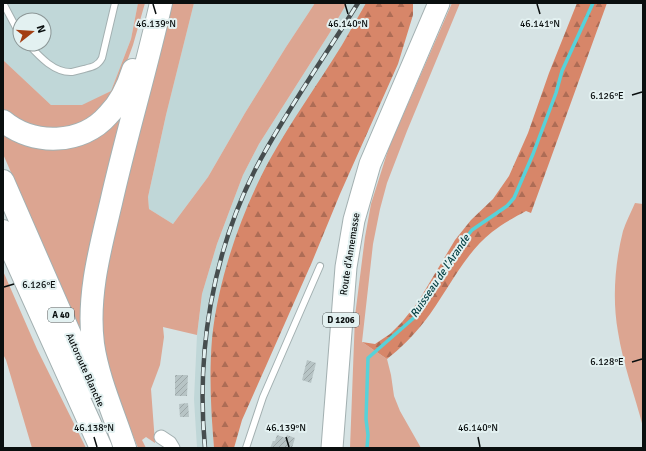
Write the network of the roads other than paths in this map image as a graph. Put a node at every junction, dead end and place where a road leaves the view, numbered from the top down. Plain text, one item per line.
1 (115, 3) edge
2 (151, 3) edge
3 (161, 3) edge
4 (439, 3) edge
5 (3, 4) edge
6 (12, 20) edge
7 (36, 52) edge
8 (3, 121) edge
9 (3, 181) edge
10 (3, 231) edge
11 (320, 266) dead end
12 (161, 437) dead end
13 (101, 448) edge
14 (121, 448) edge
15 (125, 448) edge
16 (173, 448) edge
17 (246, 448) edge
18 (332, 448) edge

1 - 7 lane
2 - 8 highway
3 - 15 highway
4 - 18 main road, Route d'Annemasse / D 1206
5 - 6 lane
9 - 14 highway, Autoroute Blanche / A 40
10 - 13 highway, Autoroute Blanche / A 40
11 - 17 lane
12 - 16 street

